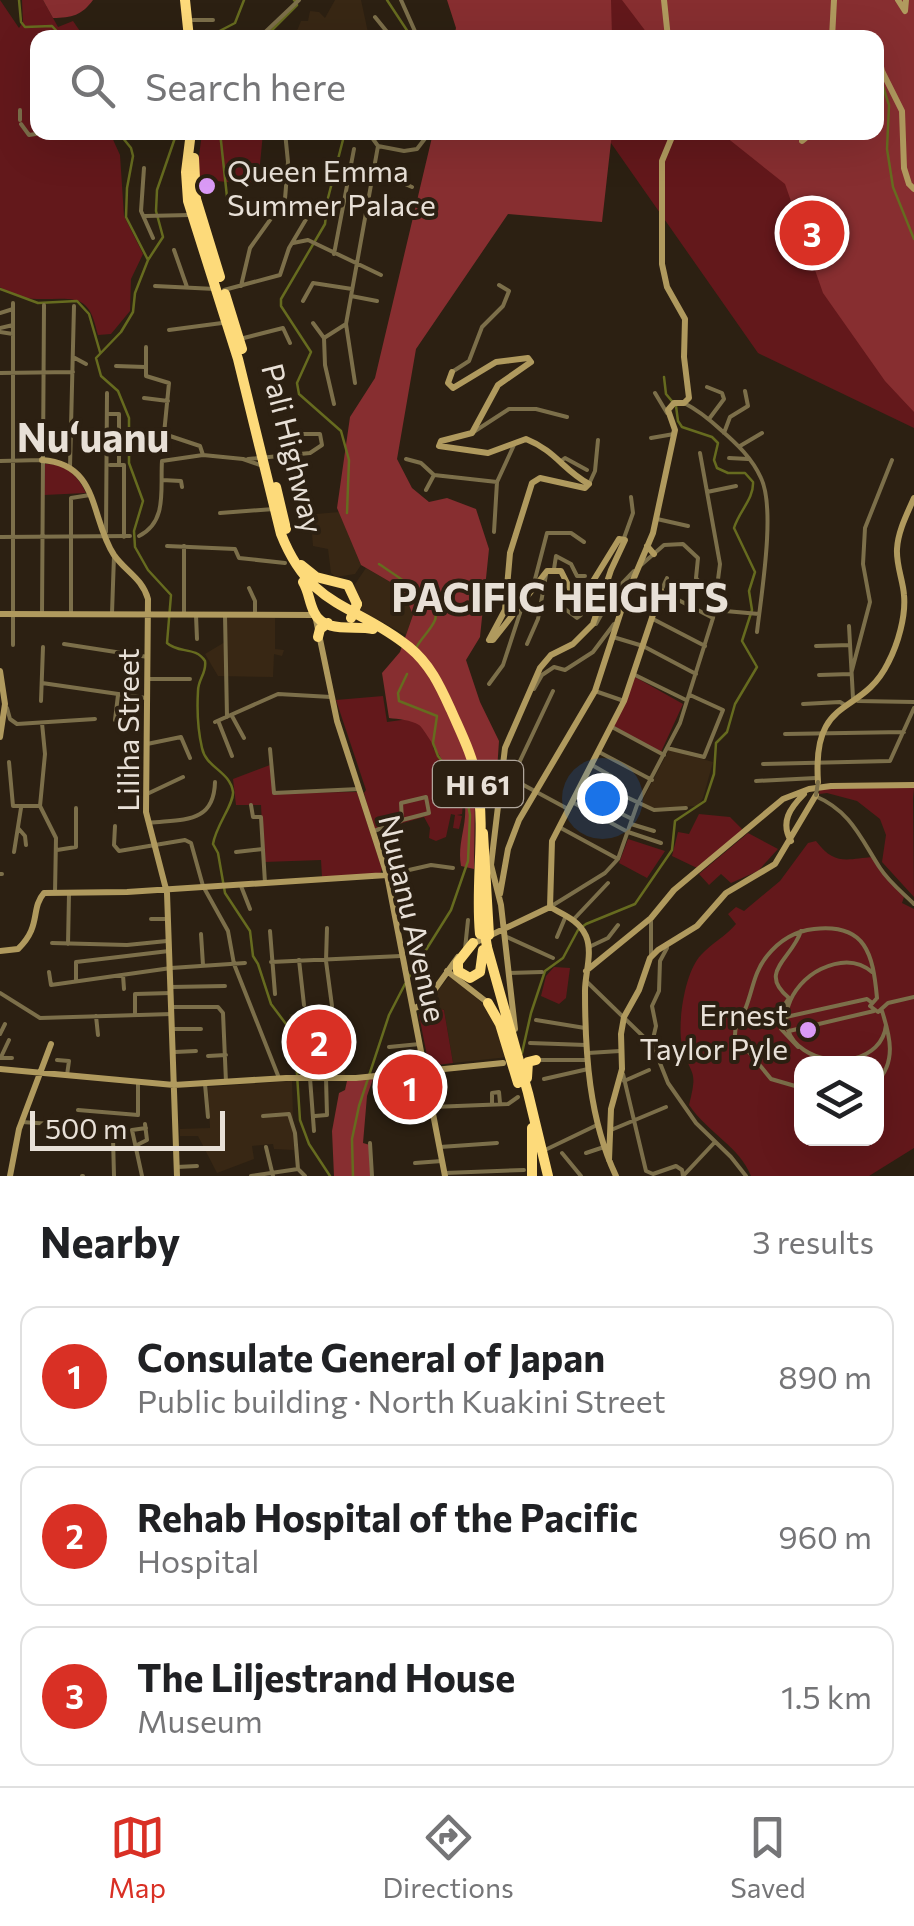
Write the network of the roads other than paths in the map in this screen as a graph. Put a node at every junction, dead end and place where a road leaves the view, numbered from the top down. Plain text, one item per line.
1 (188, 0) edge
2 (288, 0) edge
3 (299, 0) edge
4 (402, 0) edge
5 (664, 0) edge
6 (834, 0) edge
7 (898, 0) edge
8 (906, 0) edge
9 (292, 6) junction
10 (375, 17) dead end
11 (193, 20) junction
12 (213, 20) dead end
13 (191, 30) edge
14 (192, 30) edge
15 (267, 30) edge
16 (386, 30) edge
17 (415, 30) edge
18 (667, 30) edge
19 (832, 30) edge
20 (884, 75) edge
21 (20, 110) dead end
22 (30, 135) edge
23 (195, 140) edge
24 (286, 140) edge
25 (374, 140) edge
26 (424, 140) edge
27 (671, 140) edge
28 (378, 146) junction
29 (354, 149) dead end
30 (144, 168) dead end
31 (375, 171) junction
32 (412, 186) dead end
33 (914, 189) edge
34 (311, 211) dead end
35 (196, 214) junction
36 (142, 216) junction
37 (154, 238) dead end
38 (293, 243) junction
39 (174, 250) dead end
40 (334, 254) junction
41 (358, 264) junction
42 (381, 275) dead end
43 (499, 285) dead end
44 (154, 286) dead end
45 (242, 286) junction
46 (188, 287) junction
47 (220, 289) junction
48 (352, 293) junction
49 (303, 300) dead end
50 (377, 301) dead end
51 (44, 305) dead end
52 (74, 306) dead end
53 (0, 312) edge
54 (226, 322) junction
55 (313, 324) dead end
56 (346, 324) junction
57 (13, 325) junction
58 (291, 325) dead end
59 (283, 328) junction
60 (0, 330) edge
61 (169, 330) dead end
62 (13, 334) junction
63 (324, 338) junction
64 (240, 339) junction
65 (290, 343) dead end
66 (146, 347) dead end
67 (73, 357) junction
68 (86, 364) dead end
69 (116, 366) dead end
70 (144, 367) junction
71 (42, 372) junction
72 (73, 372) junction
73 (452, 372) joint
74 (0, 374) edge
75 (13, 374) junction
76 (355, 383) dead end
77 (707, 387) dead end
78 (745, 390) dead end
79 (108, 393) dead end
80 (655, 393) dead end
81 (144, 398) dead end
82 (168, 401) junction
83 (684, 403) junction
84 (334, 404) dead end
85 (670, 408) junction
86 (108, 414) junction
87 (567, 417) dead end
88 (709, 419) junction
89 (724, 432) junction
90 (472, 433) junction
91 (762, 433) dead end
92 (302, 434) dead end
93 (674, 434) junction
94 (650, 438) dead end
95 (598, 440) dead end
96 (516, 441) junction
97 (740, 446) junction
98 (700, 453) dead end
99 (203, 455) junction
100 (729, 458) dead end
101 (243, 459) junction
102 (406, 459) dead end
103 (748, 459) junction
104 (0, 460) edge
105 (13, 460) junction
106 (42, 460) junction
107 (265, 460) junction
108 (892, 460) dead end
109 (561, 461) junction
110 (108, 465) junction
111 (121, 465) junction
112 (70, 467) junction
113 (586, 470) dead end
114 (434, 475) junction
115 (161, 480) junction
116 (497, 482) junction
117 (588, 484) junction
118 (736, 486) dead end
119 (182, 488) dead end
120 (426, 490) dead end
121 (707, 492) junction
122 (90, 495) junction
123 (631, 497) dead end
124 (914, 498) edge
125 (274, 509) junction
126 (220, 513) dead end
127 (657, 518) junction
128 (688, 526) dead end
129 (494, 532) dead end
130 (139, 536) dead end
131 (0, 537) edge
132 (13, 537) junction
133 (42, 537) junction
134 (71, 537) junction
135 (106, 537) junction
136 (624, 538) junction
137 (584, 542) dead end
138 (167, 546) dead end
139 (184, 546) junction
140 (647, 546) junction
141 (654, 554) junction
142 (114, 556) junction
143 (291, 560) junction
144 (638, 568) junction
145 (551, 570) junction
146 (586, 576) dead end
147 (667, 578) dead end
148 (633, 581) junction
149 (248, 588) dead end
150 (532, 588) junction
151 (661, 591) junction
152 (524, 600) junction
153 (579, 600) junction
154 (715, 600) junction
155 (565, 609) dead end
156 (714, 610) junction
157 (354, 611) junction
158 (753, 613) junction
159 (0, 614) edge
160 (13, 614) junction
161 (42, 614) junction
162 (71, 614) junction
163 (112, 614) junction
164 (149, 614) junction
165 (184, 615) junction
166 (196, 615) junction
167 (225, 615) junction
168 (255, 615) junction
169 (315, 616) junction
170 (619, 618) junction
171 (652, 618) junction
172 (713, 618) junction
173 (328, 623) junction
174 (849, 626) dead end
175 (591, 628) junction
176 (756, 632) dead end
177 (318, 637) junction
178 (614, 637) junction
179 (197, 638) dead end
180 (407, 643) junction
181 (64, 644) dead end
182 (527, 644) dead end
183 (14, 645) dead end
184 (850, 645) junction
185 (643, 646) junction
186 (705, 646) junction
187 (816, 646) dead end
188 (43, 647) dead end
189 (418, 652) junction
190 (148, 658) junction
191 (0, 671) edge
192 (633, 674) junction
193 (696, 674) junction
194 (819, 674) dead end
195 (851, 674) junction
196 (190, 678) dead end
197 (148, 679) junction
198 (42, 683) junction
199 (489, 684) dead end
200 (530, 691) junction
201 (553, 691) dead end
202 (595, 692) junction
203 (118, 695) junction
204 (331, 697) junction
205 (688, 697) junction
206 (148, 698) junction
207 (853, 698) junction
208 (42, 701) dead end
209 (624, 701) junction
210 (5, 704) junction
211 (803, 704) dead end
212 (845, 705) junction
213 (914, 705) edge
214 (230, 716) junction
215 (95, 719) dead end
216 (115, 720) dead end
217 (42, 723) junction
218 (612, 727) junction
219 (822, 732) junction
220 (904, 732) junction
221 (784, 734) dead end
222 (0, 737) edge
223 (244, 738) dead end
224 (147, 744) junction
225 (668, 748) junction
226 (270, 749) dead end
227 (599, 752) junction
228 (664, 755) junction
229 (232, 756) dead end
230 (190, 758) dead end
231 (9, 762) dead end
232 (763, 764) dead end
233 (817, 764) junction
234 (592, 766) junction
235 (610, 776) dead end
236 (183, 777) dead end
237 (586, 778) junction
238 (652, 780) junction
239 (818, 780) junction
240 (756, 781) dead end
241 (215, 782) dead end
242 (914, 785) edge
243 (360, 789) junction
244 (809, 789) junction
245 (534, 790) junction
246 (146, 794) junction
247 (816, 796) junction
248 (251, 804) dead end
249 (637, 804) junction
250 (40, 806) junction
251 (570, 806) junction
252 (608, 807) dead end
253 (21, 808) junction
254 (76, 808) dead end
255 (686, 808) dead end
256 (402, 820) junction
257 (631, 821) junction
258 (148, 823) junction
259 (115, 826) dead end
260 (559, 826) junction
261 (16, 827) junction
262 (374, 831) junction
263 (654, 831) dead end
264 (628, 832) junction
265 (790, 841) junction
266 (662, 843) dead end
267 (26, 846) dead end
268 (154, 846) junction
269 (263, 849) junction
270 (57, 850) junction
271 (14, 852) dead end
272 (236, 852) dead end
273 (618, 859) junction
274 (453, 868) dead end
275 (387, 876) junction
276 (499, 879) junction
277 (265, 883) junction
278 (608, 883) dead end
279 (241, 885) junction
280 (203, 886) junction
281 (166, 889) junction
282 (69, 892) junction
283 (55, 893) junction
284 (914, 904) edge
285 (550, 907) junction
286 (250, 909) dead end
287 (651, 918) junction
288 (150, 919) dead end
289 (168, 919) junction
290 (468, 920) dead end
291 (575, 922) junction
292 (618, 925) dead end
293 (327, 928) dead end
294 (270, 932) dead end
295 (504, 932) junction
296 (801, 932) junction
297 (201, 934) dead end
298 (557, 936) dead end
299 (480, 940) junction
300 (169, 941) junction
301 (52, 943) dead end
302 (68, 944) junction
303 (668, 944) junction
304 (588, 947) junction
305 (0, 951) edge
306 (170, 952) junction
307 (403, 956) junction
308 (651, 956) junction
309 (553, 958) dead end
310 (327, 959) junction
311 (299, 960) junction
312 (271, 962) junction
313 (245, 963) dead end
314 (234, 964) junction
315 (203, 965) junction
316 (170, 968) junction
317 (448, 970) junction
318 (49, 972) dead end
319 (542, 972) dead end
320 (123, 974) junction
321 (509, 974) junction
322 (586, 976) junction
323 (875, 976) junction
324 (76, 981) junction
325 (226, 986) dead end
326 (124, 989) dead end
327 (171, 990) junction
328 (0, 993) edge
329 (275, 994) dead end
330 (411, 996) junction
331 (914, 997) edge
332 (428, 998) junction
333 (789, 998) junction
334 (877, 998) junction
335 (871, 1002) junction
336 (488, 1003) joint
337 (304, 1005) dead end
338 (332, 1006) dead end
339 (413, 1008) junction
340 (883, 1008) junction
341 (172, 1011) junction
342 (874, 1011) junction
343 (134, 1015) junction
344 (96, 1016) junction
345 (786, 1017) junction
346 (624, 1018) junction
347 (536, 1020) dead end
348 (5, 1024) edge
349 (886, 1025) junction
350 (586, 1028) junction
351 (172, 1029) junction
352 (202, 1029) dead end
353 (515, 1029) joint
354 (789, 1031) junction
355 (0, 1034) edge
356 (98, 1036) dead end
357 (9, 1040) dead end
358 (51, 1044) dead end
359 (420, 1044) junction
360 (530, 1044) dead end
361 (652, 1044) junction
362 (389, 1047) dead end
363 (802, 1049) junction
364 (196, 1051) dead end
365 (620, 1051) junction
366 (173, 1052) junction
367 (226, 1055) junction
368 (208, 1056) dead end
369 (1, 1057) edge
370 (588, 1057) junction
371 (12, 1058) dead end
372 (511, 1058) junction
373 (57, 1060) dead end
374 (536, 1060) junction
375 (0, 1069) edge
376 (622, 1069) junction
377 (425, 1070) junction
378 (649, 1070) dead end
379 (41, 1073) junction
380 (884, 1074) edge
381 (68, 1075) junction
382 (278, 1078) junction
383 (301, 1078) junction
384 (326, 1078) junction
385 (544, 1079) dead end
386 (624, 1081) junction
387 (138, 1082) junction
388 (226, 1082) junction
389 (205, 1084) junction
390 (174, 1085) junction
391 (794, 1086) edge
392 (521, 1090) junction
393 (492, 1105) junction
394 (500, 1105) junction
395 (432, 1107) junction
396 (666, 1107) dead end
397 (78, 1110) dead end
398 (260, 1116) dead end
399 (314, 1116) junction
400 (208, 1117) dead end
401 (633, 1121) junction
402 (22, 1122) junction
403 (533, 1124) junction
404 (66, 1125) dead end
405 (598, 1126) junction
406 (314, 1131) dead end
407 (610, 1133) junction
408 (113, 1138) dead end
409 (496, 1142) dead end
410 (714, 1142) junction
411 (370, 1143) dead end
412 (138, 1145) junction
413 (266, 1146) dead end
414 (604, 1146) junction
415 (440, 1147) junction
416 (548, 1149) junction
417 (562, 1153) dead end
418 (586, 1153) dead end
419 (608, 1160) junction
420 (442, 1161) junction
421 (414, 1163) dead end
422 (198, 1166) dead end
423 (298, 1169) junction
424 (177, 1172) edge
425 (272, 1173) edge
426 (528, 1173) edge
427 (445, 1174) edge
428 (10, 1176) edge
429 (114, 1176) edge
430 (142, 1176) edge
431 (251, 1176) edge
432 (305, 1176) edge
433 (372, 1176) edge
434 (550, 1176) edge
435 (581, 1176) edge
436 (616, 1176) edge
437 (683, 1176) edge
438 (746, 1176) edge

1 - 11 highway
1 - 13 highway
2 - 9 street
3 - 9 street
4 - 17 street
5 - 18 street
6 - 19 street
7 - 8 street
9 - 15 street
10 - 16 street
11 - 12 street
11 - 14 highway
20 - 33 street
21 - 22 street
23 - 35 highway, Pali Highway / HI 61
24 - 45 street
25 - 28 street
26 - 28 street
27 - 83 street
28 - 31 street
29 - 40 street
30 - 36 street
31 - 32 street
31 - 41 street
34 - 38 street
35 - 36 street
35 - 47 highway, Pali Highway / HI 61
36 - 37 street
38 - 40 street
38 - 45 street
39 - 46 street
40 - 41 street
41 - 42 street
41 - 48 street
43 - 73 street
44 - 46 street
45 - 47 street
46 - 47 street
47 - 54 highway, Pali Highway / HI 61
47 - 64 highway, Pali Highway / HI 61
48 - 49 street
48 - 50 street
48 - 56 street
51 - 71 street
52 - 67 street
53 - 57 street
54 - 61 street
54 - 107 highway, Pali Highway / HI 61
55 - 63 street
56 - 63 street
56 - 76 street
57 - 60 street
57 - 62 street
58 - 59 street
59 - 64 street
59 - 65 street
60 - 62 street
62 - 75 street
63 - 84 street
64 - 107 highway, Pali Highway / HI 61
66 - 70 street
67 - 68 street
67 - 72 street
69 - 70 street
70 - 82 street
71 - 72 street
71 - 75 street
71 - 106 street
72 - 112 street
73 - 90 street
74 - 75 street
75 - 105 street
77 - 88 street
78 - 89 street
79 - 86 street
80 - 85 street
81 - 82 street
82 - 99 street
83 - 85 street
83 - 88 street
85 - 93 street
86 - 110 street
86 - 111 street
87 - 90 street
88 - 89 street
89 - 97 street
90 - 96 street
91 - 97 street
92 - 107 street
93 - 94 street
93 - 127 street
95 - 117 street
96 - 109 street
96 - 116 street
97 - 103 street
98 - 121 street
99 - 101 street
99 - 115 street
100 - 103 street
101 - 107 street
101 - 107 street
102 - 114 street
103 - 158 street
104 - 105 street
105 - 106 street
105 - 132 street
106 - 112 street
106 - 133 street
107 - 125 highway, Pali Highway / HI 61
107 - 143 highway, Pali Highway / HI 61
108 - 195 street
109 - 113 street
109 - 117 street
110 - 111 street
110 - 135 street
111 - 135 street
112 - 122 street, Liliha Street
114 - 116 street
114 - 120 street
115 - 119 street
115 - 130 street
116 - 129 street
117 - 152 street
118 - 121 street
121 - 154 street
122 - 134 street
122 - 135 street, Liliha Street
123 - 136 street
124 - 207 street
125 - 126 street
125 - 143 highway, Pali Highway / HI 61
127 - 128 street
127 - 140 street
131 - 132 street
132 - 133 street
132 - 160 street
133 - 134 street
133 - 161 street
134 - 135 street
134 - 162 street
135 - 142 street, Liliha Street
136 - 153 street
136 - 175 street
137 - 150 street
138 - 139 street
139 - 143 street
139 - 165 street
140 - 141 street
140 - 144 street
141 - 144 street
141 - 154 street
142 - 163 street
142 - 164 street, Liliha Street
143 - 157 highway, Pali Highway / HI 61
143 - 157 highway
143 - 169 highway
143 - 180 highway, Pali Highway / HI 61
144 - 148 street
144 - 175 street
145 - 146 street
145 - 150 street
145 - 153 street
145 - 182 street
147 - 151 street
148 - 151 street
148 - 170 street
149 - 168 street
150 - 152 street
151 - 171 street
151 - 172 street
152 - 199 street
153 - 155 street
154 - 156 street
156 - 158 street
156 - 172 street
157 - 169 highway
157 - 173 highway
157 - 180 highway, Pali Highway / HI 61
158 - 176 street
159 - 160 street
160 - 161 street
160 - 183 street
161 - 162 street
162 - 163 street
163 - 164 street
164 - 165 street
164 - 190 street, Liliha Street
165 - 166 street
166 - 167 street
166 - 179 street
167 - 168 street
167 - 214 street
168 - 169 street
169 - 173 highway
169 - 177 street, Nuuanu Avenue
170 - 178 street
170 - 200 street
171 - 185 street
171 - 186 street
172 - 186 street
173 - 177 highway
173 - 180 highway
174 - 184 street
175 - 200 street
177 - 204 street, Nuuanu Avenue
178 - 185 street
178 - 202 street
180 - 189 highway, Pali Highway / HI 61
181 - 190 street
184 - 187 street
184 - 195 street
185 - 192 street
185 - 193 street
186 - 193 street
188 - 198 street
189 - 299 highway, Pali Highway / HI 61
189 - 299 highway, Pali Highway / HI 61
190 - 197 street, Liliha Street
191 - 210 street
192 - 205 street
192 - 209 street
193 - 205 street
194 - 195 street
195 - 207 street
196 - 197 street
197 - 206 street, Liliha Street
198 - 203 street
198 - 208 street
200 - 276 street
201 - 245 street
202 - 209 street
202 - 245 street
203 - 206 street
203 - 216 street
204 - 214 street
204 - 243 street, Nuuanu Avenue
205 - 225 street
205 - 225 street
206 - 224 street, Liliha Street
207 - 212 street
207 - 213 street
209 - 218 street
210 - 217 street
210 - 222 street
211 - 212 street
212 - 219 street
213 - 220 street
214 - 223 street
214 - 229 street
215 - 217 street
217 - 250 street
218 - 227 street
218 - 228 street
219 - 220 street
219 - 221 street
219 - 233 street
220 - 233 street
224 - 230 street
224 - 246 street, Liliha Street
225 - 228 street
226 - 243 street
227 - 234 street
227 - 238 street
228 - 238 street
231 - 253 street
232 - 233 street
233 - 239 street
234 - 235 street
234 - 237 street
236 - 246 street
237 - 249 street
237 - 251 street
238 - 249 street
239 - 240 street
239 - 247 street, bridge
241 - 258 street
242 - 244 street
243 - 262 street, Nuuanu Avenue
244 - 265 street
244 - 287 street
245 - 251 street
245 - 276 street
246 - 258 street, Liliha Street
247 - 265 street
247 - 284 street
248 - 269 street
249 - 255 street
249 - 257 street
250 - 253 street
250 - 270 street
251 - 260 street
251 - 264 street
252 - 257 street
253 - 261 street
254 - 270 street
256 - 256 street
256 - 262 street
257 - 263 street
257 - 264 street
258 - 268 street, Liliha Street
259 - 268 street
260 - 273 street
260 - 285 street
261 - 267 street
261 - 271 street
262 - 275 street, Nuuanu Avenue
264 - 266 street
264 - 273 street
265 - 303 street
268 - 280 street
268 - 281 street, Liliha Street
269 - 272 street
269 - 277 street
270 - 283 street
273 - 285 street
274 - 275 street
275 - 277 street
275 - 307 street, Nuuanu Avenue
276 - 295 street
277 - 279 street
278 - 291 street
279 - 280 street
279 - 286 street
280 - 281 street
280 - 314 street
281 - 282 street
281 - 289 street, Liliha Street
282 - 283 street
282 - 302 street
283 - 305 street
285 - 291 street
285 - 295 street
287 - 308 street
287 - 322 street
288 - 289 street
289 - 300 street, Liliha Street
290 - 299 street
291 - 298 street
291 - 304 street
292 - 304 street
293 - 310 street
294 - 312 street
295 - 299 street
295 - 309 street
295 - 321 street
296 - 323 street
296 - 333 street
296 - 391 street
297 - 315 street
299 - 317 street
299 - 372 highway, Pali Highway / HI 61
299 - 392 highway, Pali Highway / HI 61
300 - 302 street
300 - 306 street, Liliha Street
301 - 302 street
303 - 308 street
303 - 361 street
304 - 322 street
306 - 316 street, Liliha Street
306 - 324 street
307 - 310 street
307 - 330 street, Nuuanu Avenue
308 - 346 street
310 - 311 street
310 - 338 street
311 - 312 street
311 - 337 street
312 - 329 street
313 - 314 street
314 - 315 street
314 - 382 street
315 - 316 street
316 - 320 street
316 - 327 street, Liliha Street
317 - 332 street
317 - 336 street
318 - 324 street
319 - 321 street
320 - 324 street
320 - 326 street
321 - 353 street
322 - 346 street
322 - 350 street
323 - 333 street
323 - 334 street
325 - 327 street
327 - 341 street, Liliha Street
327 - 343 street
328 - 344 street
330 - 332 street
330 - 339 street, Nuuanu Avenue
331 - 340 street
332 - 339 street
333 - 345 street
333 - 363 street
334 - 335 street
334 - 340 street
335 - 342 street
335 - 345 street
336 - 372 highway
339 - 359 street, Nuuanu Avenue
340 - 342 street
340 - 349 street
341 - 343 street
341 - 351 street, Liliha Street
341 - 367 street
342 - 354 street
343 - 344 street
344 - 356 street
345 - 354 street
346 - 361 street
346 - 365 street
347 - 350 street
348 - 355 street
349 - 363 street
349 - 380 street
350 - 370 street
351 - 352 street
351 - 366 street, Liliha Street
353 - 372 highway
354 - 363 street
357 - 369 street
358 - 379 street
359 - 362 street
359 - 377 street, Nuuanu Avenue
360 - 370 street
361 - 410 street
364 - 366 street
365 - 370 street
365 - 376 street
366 - 390 street, Liliha Street
367 - 368 street
367 - 388 street
369 - 371 street
370 - 374 street
370 - 385 street
370 - 405 street
372 - 374 highway
372 - 377 street
372 - 392 highway, Pali Highway / HI 61
373 - 381 street
374 - 392 highway
375 - 379 street
376 - 386 street
376 - 407 street
377 - 384 street
377 - 395 street, Nuuanu Avenue
378 - 386 street
379 - 381 street
379 - 402 street
381 - 387 street
382 - 383 street
382 - 388 street
383 - 384 street
383 - 399 street
384 - 399 street
386 - 401 street
387 - 390 street
387 - 397 street
388 - 389 street
389 - 390 street
389 - 400 street
390 - 424 street, Liliha Street
392 - 394 street
392 - 403 highway, Pali Highway / HI 61
393 - 394 street
393 - 394 street
393 - 395 street
395 - 415 street, Nuuanu Avenue
396 - 401 street
398 - 423 street
399 - 406 street
401 - 407 street
401 - 437 street
402 - 404 street
402 - 428 street
403 - 416 highway
403 - 426 highway
403 - 434 highway, Pali Highway / HI 61
405 - 414 street
405 - 416 street
407 - 414 street
407 - 419 street
408 - 429 street
409 - 415 street
410 - 437 street
410 - 438 street
411 - 433 street
412 - 412 street
412 - 430 street
413 - 425 street
414 - 418 street
414 - 419 street
415 - 420 street, Nuuanu Avenue
416 - 434 highway
417 - 435 street
419 - 436 street
420 - 421 street
420 - 427 street, Nuuanu Avenue
422 - 424 street
423 - 425 street
423 - 432 street
425 - 431 street
426 - 427 street

